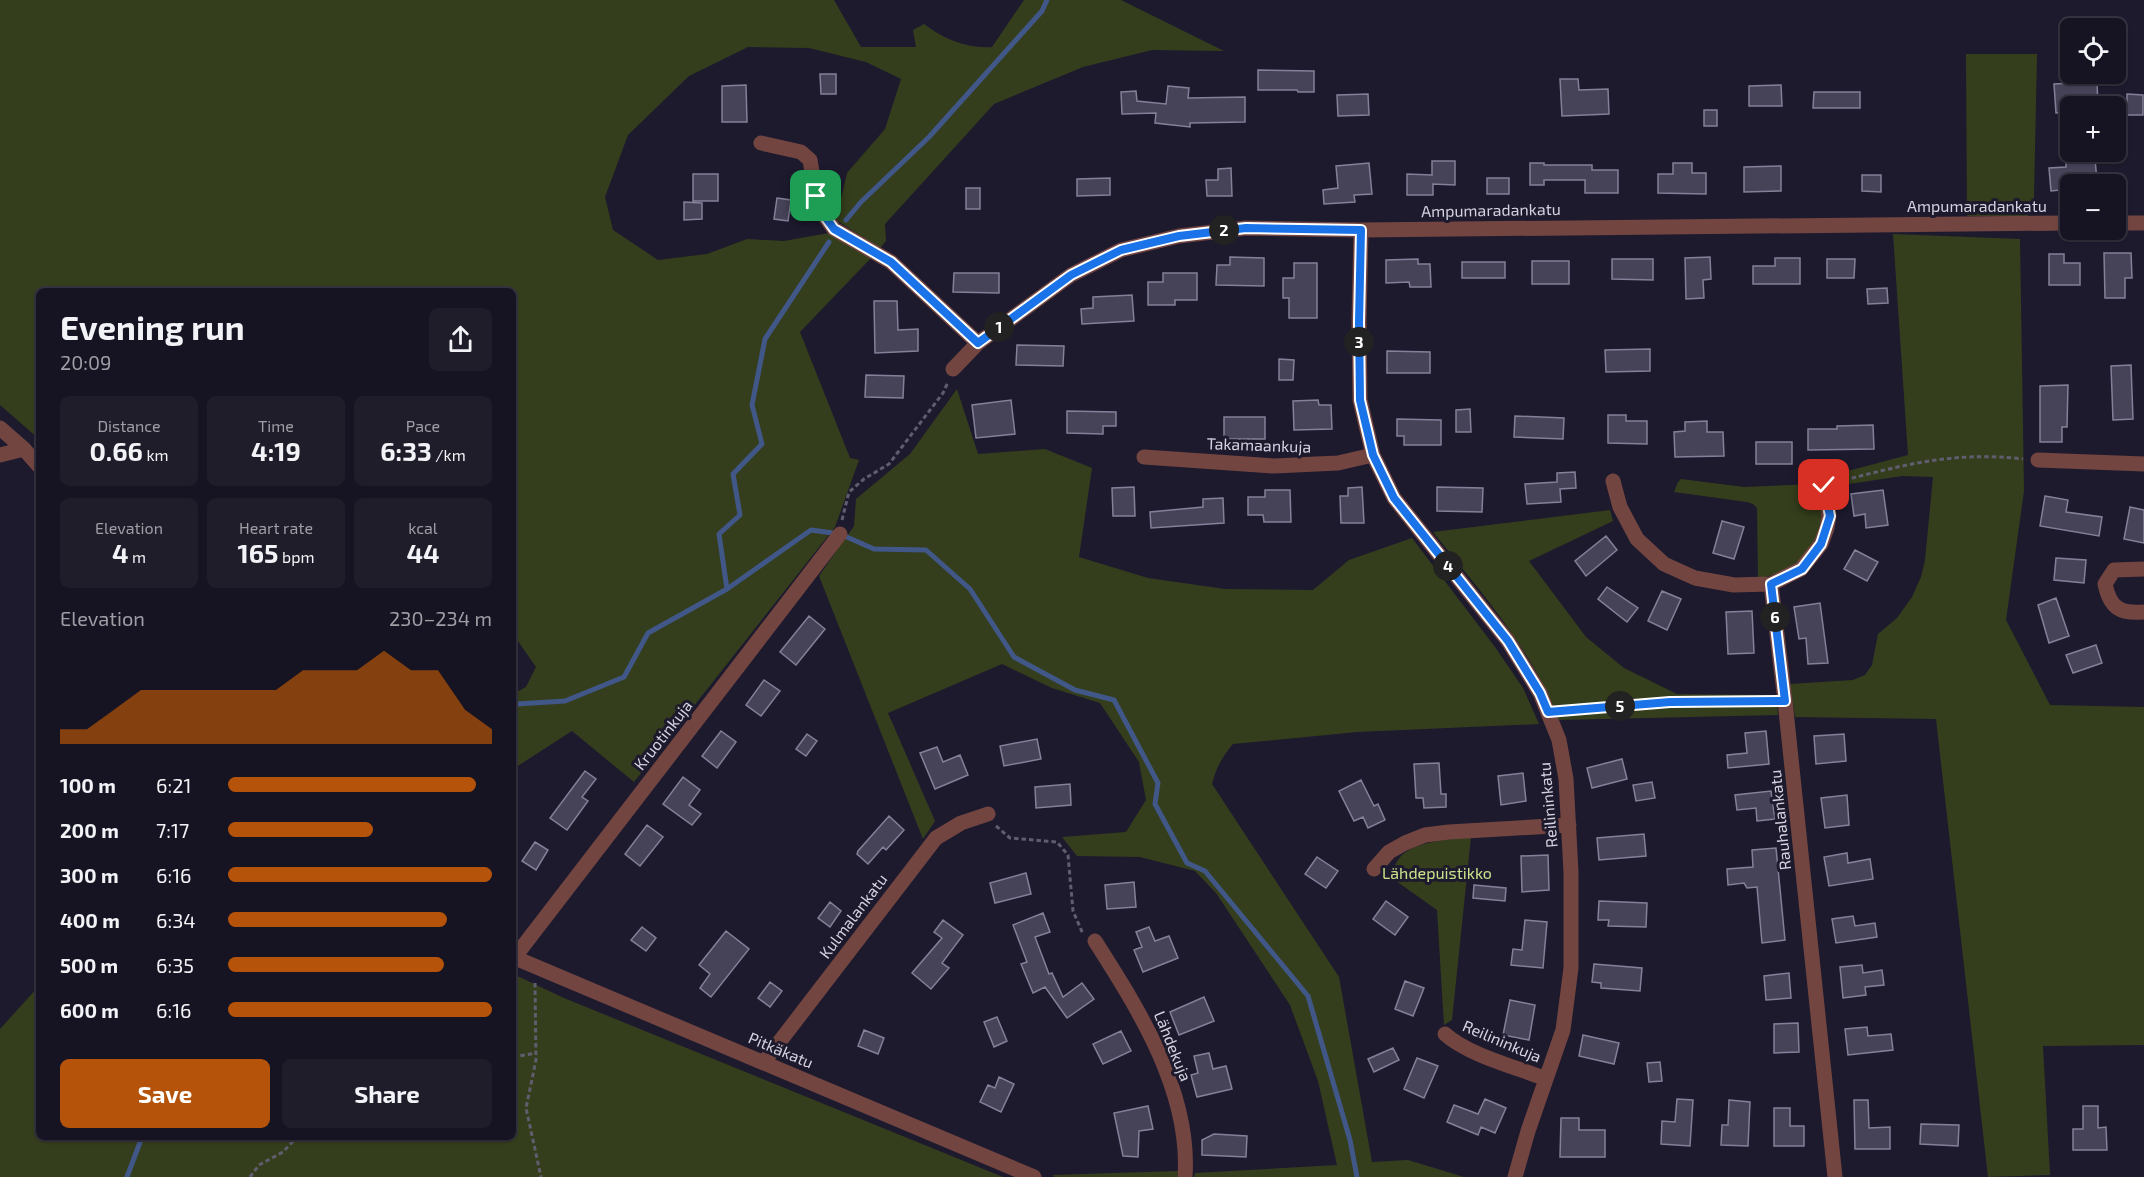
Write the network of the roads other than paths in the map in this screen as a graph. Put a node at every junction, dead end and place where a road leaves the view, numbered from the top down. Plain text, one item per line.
1 (760, 143) dead end
2 (2060, 223) edge
3 (2126, 223) edge
4 (2144, 223) edge
5 (1361, 230) junction
6 (978, 343) junction
7 (953, 369) road end
8 (0, 428) edge
9 (24, 449) junction
10 (0, 455) edge
11 (1373, 455) junction
12 (1144, 457) dead end
13 (2038, 460) road end
14 (36, 463) edge
15 (2144, 464) edge
16 (1613, 481) dead end
17 (1824, 485) road end
18 (840, 534) road end
19 (2144, 569) edge
20 (1771, 584) junction
21 (2144, 612) edge
22 (988, 814) road end
23 (1569, 825) junction
24 (1374, 868) dead end
25 (1095, 941) road end
26 (516, 954) edge
27 (516, 959) edge
28 (1445, 1034) dead end
29 (764, 1062) junction
30 (1546, 1079) junction
31 (1034, 1177) edge
32 (1185, 1177) edge
33 (1515, 1177) edge
34 (1835, 1177) edge

1 - 6 street
2 - 5 street, Ampumaradankatu
3 - 4 street
5 - 6 street, Ampumaradankatu
5 - 11 street, Reilininkatu
6 - 7 street, Ampumaradankatu
8 - 9 street
9 - 10 street
9 - 14 street
11 - 12 street, Takamaankuja
11 - 23 street, Reilininkatu
13 - 15 street
16 - 20 street
17 - 20 street
18 - 26 street, Kruotinkuja
19 - 21 street
20 - 34 street, Rauhalankatu
22 - 29 street, Kulmalankatu
23 - 24 street
23 - 30 street, Reilininkatu
25 - 32 street, Lähdekuja
27 - 29 street, Pitkäkatu
28 - 30 street, Reilininkuja
29 - 31 street, Pitkäkatu
30 - 33 street, Reilininkatu

